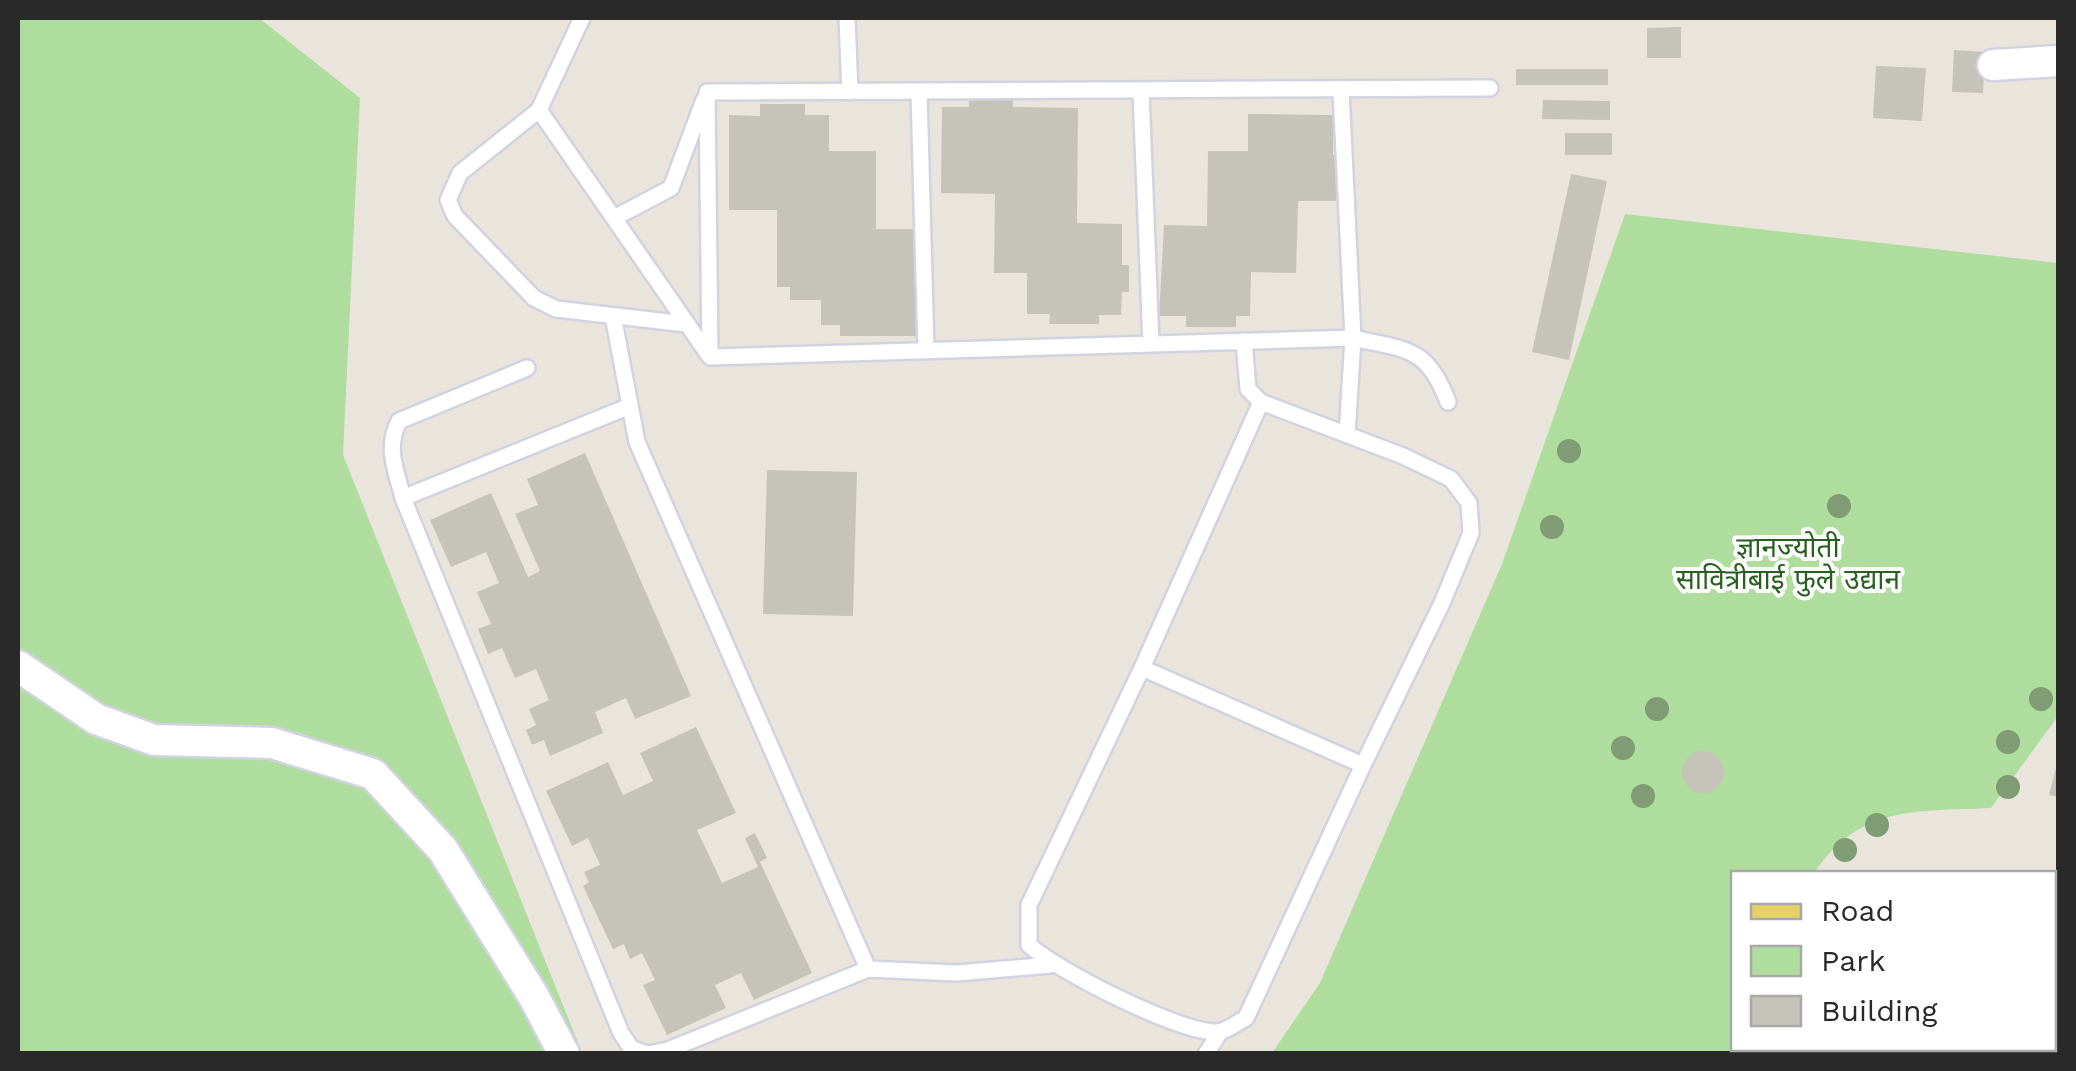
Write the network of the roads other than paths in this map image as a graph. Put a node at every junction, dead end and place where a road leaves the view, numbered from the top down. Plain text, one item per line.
1 (582, 18) edge
2 (847, 18) edge
3 (2058, 61) edge
4 (1994, 65) dead end
5 (1490, 88) dead end
6 (1341, 91) junction
7 (708, 92) junction
8 (850, 92) junction
9 (919, 92) junction
10 (1141, 92) junction
11 (539, 110) junction
12 (614, 218) junction
13 (613, 316) junction
14 (686, 324) junction
15 (1353, 338) junction
16 (1244, 342) junction
17 (1152, 344) junction
18 (926, 351) junction
19 (710, 357) junction
20 (527, 368) dead end
21 (1261, 402) junction
22 (1448, 402) dead end
23 (630, 406) junction
24 (1347, 435) junction
25 (404, 498) junction
26 (18, 666) edge
27 (1142, 668) junction
28 (1363, 765) junction
29 (1050, 965) junction
30 (868, 969) junction
31 (1220, 1032) junction
32 (652, 1053) edge
33 (564, 1054) edge
34 (1206, 1054) edge

1 - 11 lane
2 - 8 lane
3 - 4 street
5 - 6 lane
6 - 10 lane
6 - 15 lane
7 - 8 lane
7 - 12 lane
7 - 19 lane
8 - 9 lane
9 - 10 lane
9 - 18 lane
10 - 17 lane
11 - 12 lane
11 - 13 lane
12 - 14 lane
13 - 14 lane
13 - 23 lane
14 - 19 lane
15 - 16 lane
15 - 22 lane
15 - 24 lane
16 - 17 lane
16 - 21 lane
17 - 18 lane
18 - 19 lane
20 - 25 lane
21 - 24 lane
21 - 27 lane
23 - 25 lane
23 - 30 lane
24 - 28 lane
25 - 32 lane
26 - 33 street
27 - 28 lane
27 - 29 lane
28 - 31 lane
29 - 30 lane
29 - 31 lane
30 - 32 lane
31 - 34 lane

